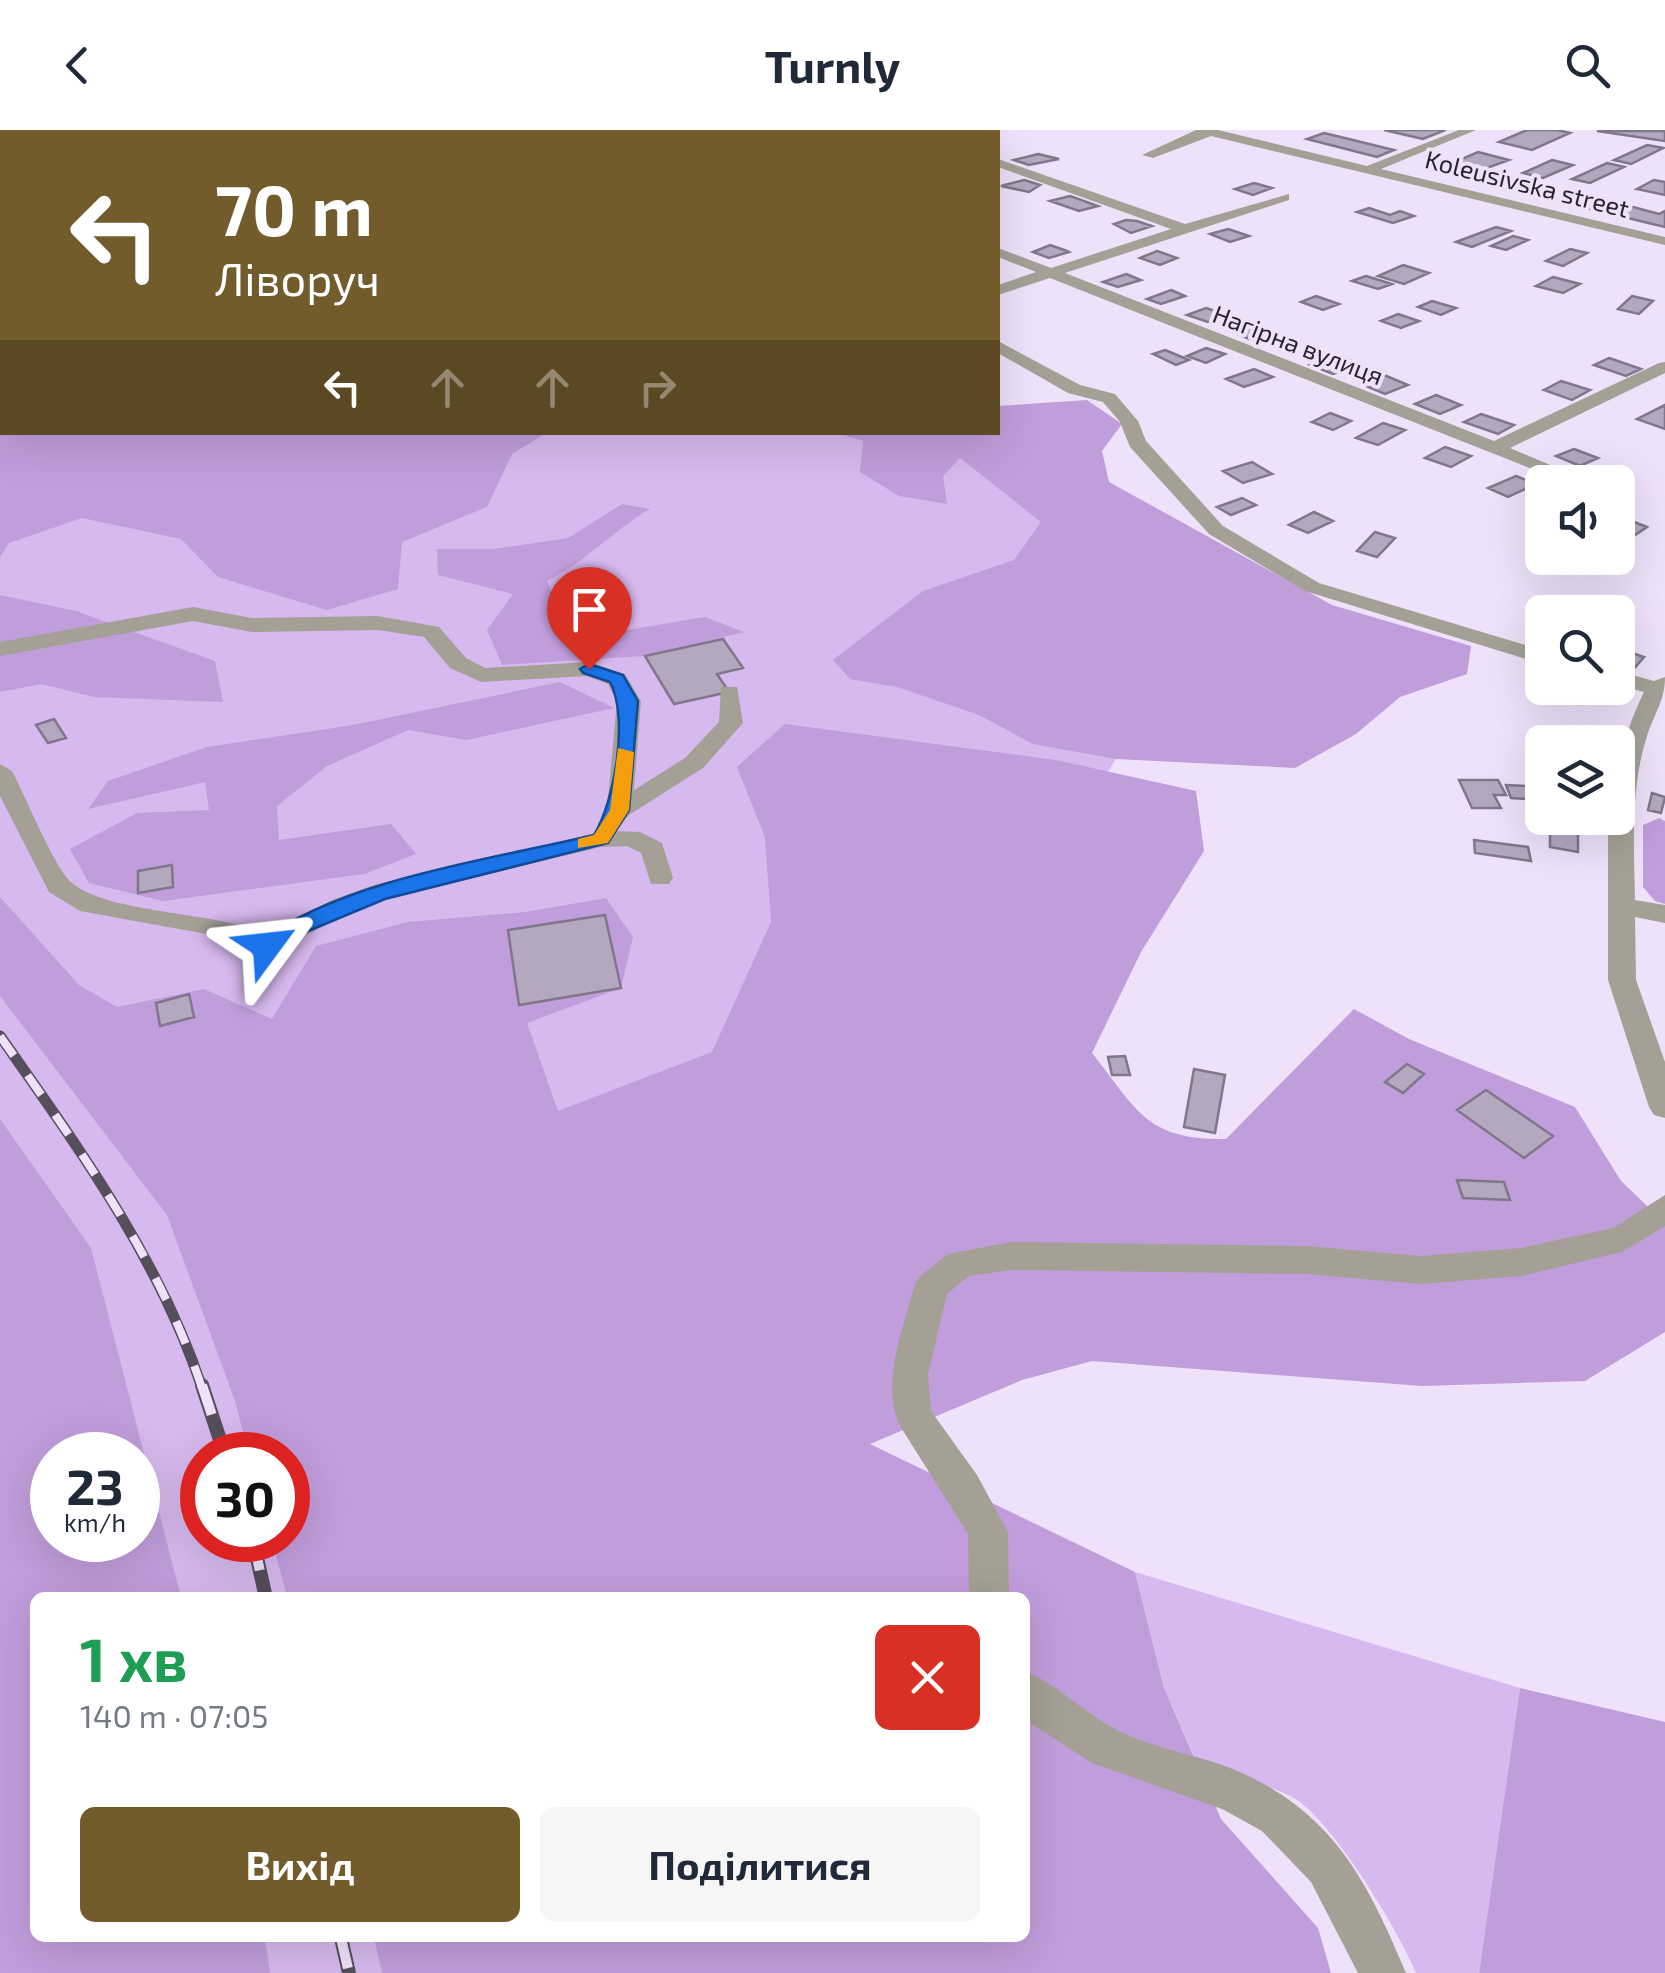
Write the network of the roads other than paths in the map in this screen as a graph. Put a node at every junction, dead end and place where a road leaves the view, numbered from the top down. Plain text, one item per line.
1 (1470, 130) edge
2 (1206, 131) edge
3 (1148, 155) dead end
4 (1000, 164) edge
5 (1372, 168) junction
6 (1284, 197) dead end
7 (1182, 228) junction
8 (1665, 241) edge
9 (1629, 250) dead end
10 (1000, 253) edge
11 (1050, 273) junction
12 (1000, 289) edge
13 (1000, 347) edge
14 (1665, 366) edge
15 (1495, 448) junction
16 (1538, 465) edge
17 (0, 649) edge
18 (1525, 653) edge
19 (1635, 681) edge
20 (1661, 686) edge
21 (729, 692) dead end
22 (0, 771) edge
23 (620, 810) junction
24 (602, 839) junction
25 (660, 878) dead end
26 (1622, 906) junction
27 (1665, 914) edge
28 (1665, 1107) edge
29 (1665, 1208) edge
30 (988, 1592) edge
31 (1030, 1696) edge
32 (1382, 1973) edge

1 - 5 street
2 - 3 street
2 - 5 street, Koleusivska street
4 - 7 street
5 - 8 street, Koleusivska street
5 - 9 street
6 - 7 street
7 - 11 street
10 - 11 street, Нагірна вулиця
11 - 12 street
11 - 15 street, Нагірна вулиця
13 - 18 street
14 - 15 street
15 - 16 street, Нагірна вулиця
17 - 23 street
19 - 20 street
20 - 26 street
21 - 23 street
22 - 24 street
23 - 24 street
24 - 25 street
26 - 27 street
26 - 28 street
29 - 30 street
31 - 32 street

